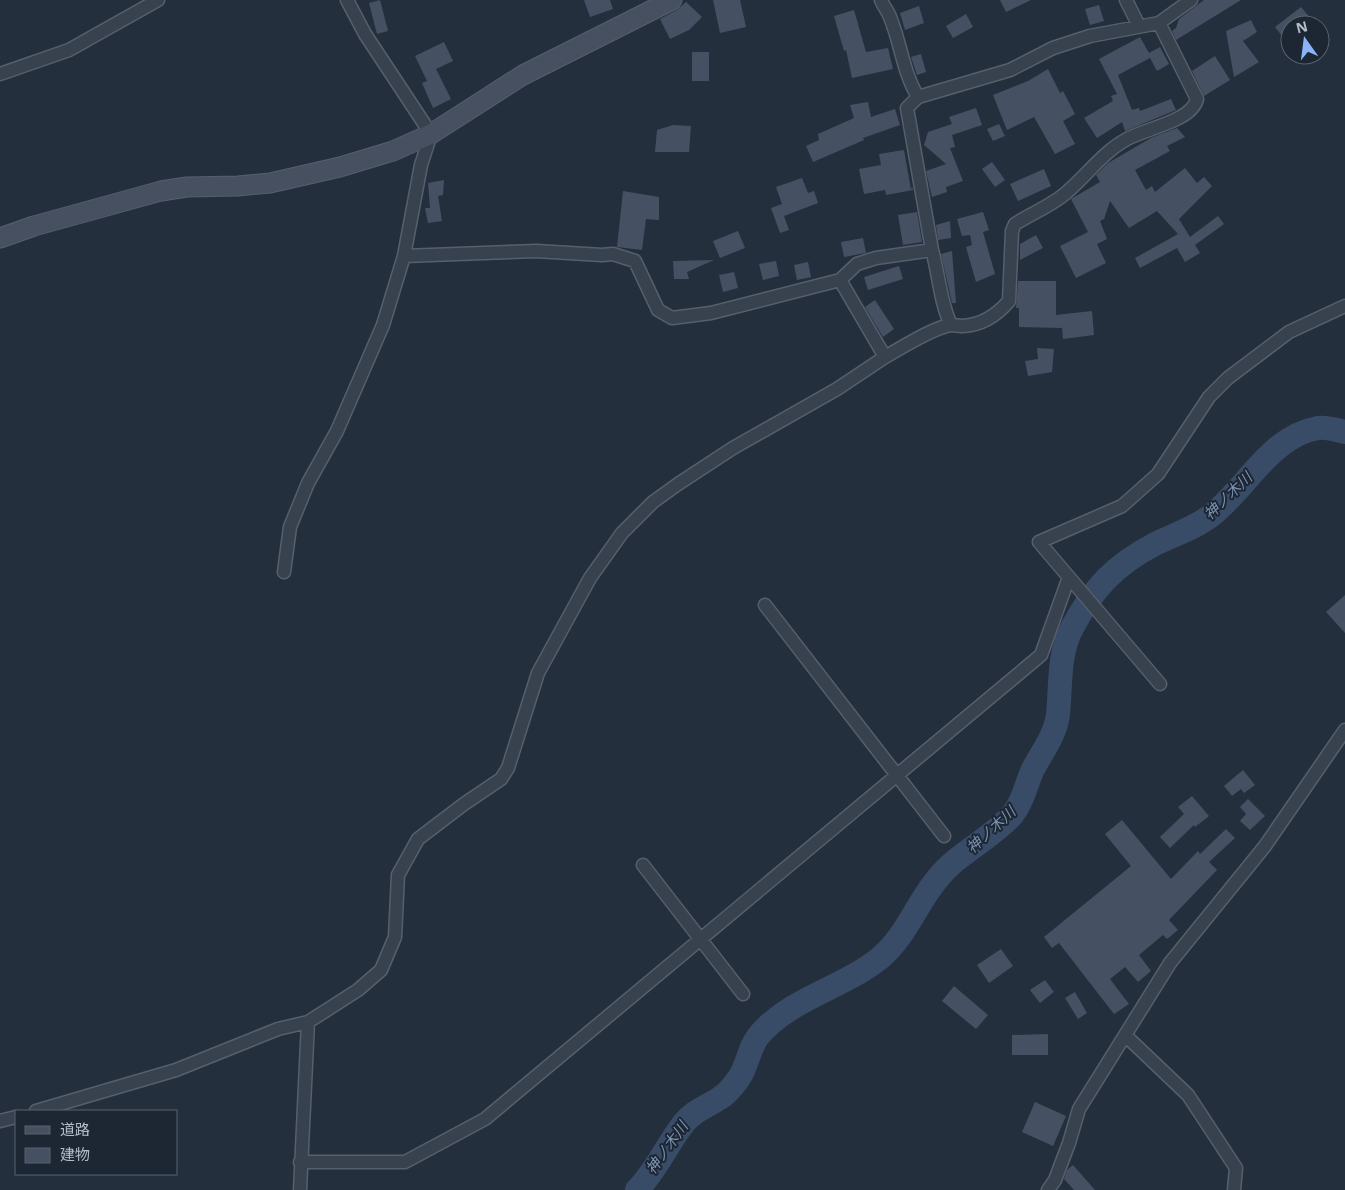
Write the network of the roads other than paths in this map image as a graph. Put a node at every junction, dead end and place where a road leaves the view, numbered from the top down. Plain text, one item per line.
1 (158, 0) edge
2 (347, 0) edge
3 (672, 0) edge
4 (881, 0) edge
5 (1126, 0) edge
6 (1190, 0) edge
7 (1159, 24) junction
8 (1139, 26) junction
9 (0, 74) edge
10 (918, 97) junction
11 (431, 134) junction
12 (0, 238) edge
13 (932, 250) junction
14 (404, 256) junction
15 (840, 280) junction
16 (1345, 306) edge
17 (951, 325) junction
18 (885, 357) junction
19 (284, 572) dead end
20 (1068, 577) junction
21 (765, 605) dead end
22 (1160, 684) dead end
23 (1345, 730) edge
24 (898, 776) junction
25 (944, 836) dead end
26 (643, 865) dead end
27 (700, 940) junction
28 (743, 994) dead end
29 (308, 1022) junction
30 (1126, 1036) junction
31 (39, 1110) edge
32 (15, 1117) edge
33 (0, 1121) edge
34 (300, 1162) junction
35 (1055, 1187) edge
36 (300, 1190) edge
37 (1234, 1190) edge

1 - 9 street
2 - 11 street
3 - 11 street
4 - 10 street
5 - 8 street
6 - 7 street
7 - 8 street
7 - 17 street
8 - 10 street
10 - 13 street
11 - 12 street
11 - 14 street
13 - 15 street
13 - 17 street
14 - 15 street
14 - 19 street
15 - 18 street
16 - 20 street
17 - 18 street
18 - 29 street
20 - 22 street
20 - 24 street
21 - 24 street
23 - 30 street
24 - 25 street
24 - 27 street
26 - 27 street
27 - 28 street
27 - 34 street
29 - 31 street
29 - 34 street
30 - 35 street
30 - 37 street
32 - 33 street
34 - 36 street

